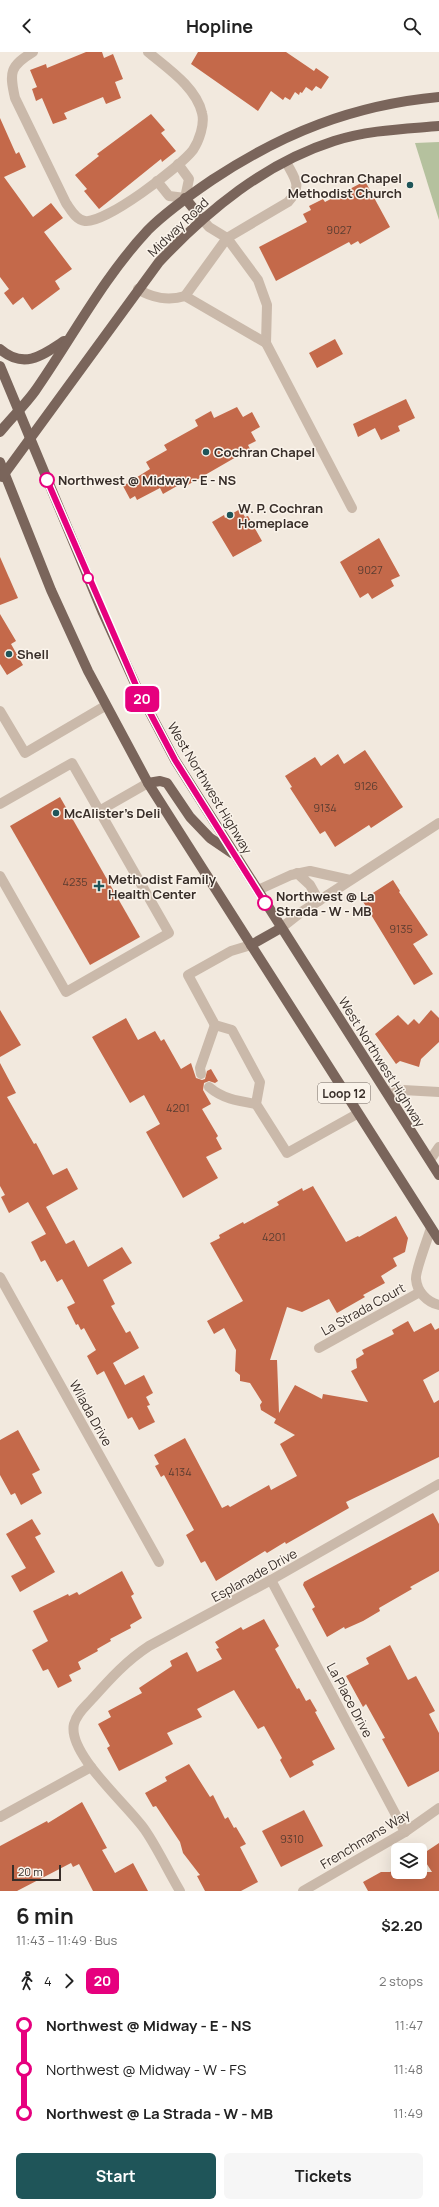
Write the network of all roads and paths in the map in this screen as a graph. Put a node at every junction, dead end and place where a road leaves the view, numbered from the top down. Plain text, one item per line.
1 (33, 52) edge
2 (148, 52) edge
3 (439, 97) edge
4 (439, 126) edge
5 (286, 162) junction
6 (178, 164) junction
7 (157, 180) junction
8 (185, 198) junction
9 (202, 219) junction
10 (227, 238) junction
11 (138, 289) junction
12 (185, 296) junction
13 (68, 338) junction
14 (266, 343) junction
15 (0, 349) edge
16 (0, 366) edge
17 (18, 410) junction
18 (0, 432) edge
19 (30, 440) junction
20 (0, 462) edge
21 (2, 477) edge
22 (352, 508) dead end
23 (105, 706) junction
24 (0, 711) edge
25 (148, 783) junction
26 (0, 804) edge
27 (99, 811) junction
28 (439, 823) edge
29 (235, 856) junction
30 (297, 873) junction
31 (0, 876) edge
32 (350, 880) junction
33 (258, 890) junction
34 (319, 900) junction
35 (281, 928) junction
36 (251, 945) junction
37 (215, 1026) junction
38 (202, 1074) dead end
39 (209, 1086) dead end
40 (386, 1092) junction
41 (439, 1092) edge
42 (256, 1104) junction
43 (357, 1114) junction
44 (439, 1147) edge
45 (430, 1160) junction
46 (439, 1175) edge
47 (432, 1228) junction
48 (439, 1240) edge
49 (0, 1277) edge
50 (420, 1292) junction
51 (439, 1305) edge
52 (319, 1348) dead end
53 (439, 1484) edge
54 (160, 1562) dead end
55 (271, 1580) junction
56 (90, 1767) junction
57 (439, 1808) edge
58 (0, 1817) edge
59 (405, 1832) junction
60 (180, 1891) edge
61 (303, 1891) edge

1 - 7 street
2 - 6 street
3 - 8 main road, Midway Road
4 - 5 main road, Midway Road
5 - 9 main road, Midway Road
5 - 10 street
6 - 7 street
6 - 8 street
7 - 8 street
8 - 9 main road
8 - 13 main road, Midway Road
9 - 10 street
9 - 11 main road, Midway Road
10 - 12 street
10 - 14 street
11 - 12 street
11 - 19 main road, Midway Road
12 - 14 street
13 - 15 main road
13 - 17 main road, Midway Road
14 - 22 street
16 - 17 main road, West Northwest Highway / Loop 12
17 - 18 main road, Midway Road
17 - 19 main road, West Northwest Highway / Loop 12
19 - 21 main road, Midway Road
19 - 29 main road, West Northwest Highway / Loop 12
20 - 21 main road, Loop 12
21 - 23 main road, Loop 12
23 - 24 street
23 - 25 main road, Loop 12
25 - 27 street
25 - 29 main road
25 - 36 main road, Loop 12
26 - 27 street
27 - 31 street
28 - 32 street
29 - 33 main road, West Northwest Highway / Loop 12
30 - 32 street
30 - 33 street
30 - 34 street
32 - 34 street
33 - 35 main road, West Northwest Highway / Loop 12
34 - 35 street
35 - 36 main road
35 - 40 main road, West Northwest Highway / Loop 12
36 - 37 street
36 - 43 main road, Loop 12
37 - 38 street
37 - 42 street
39 - 42 street
40 - 41 street
40 - 45 main road, West Northwest Highway / Loop 12
42 - 43 street
43 - 47 main road, Loop 12
44 - 45 street
45 - 46 main road, West Northwest Highway / Loop 12
47 - 48 main road, Loop 12
47 - 50 street, La Strada Court
49 - 54 street, Wilada Drive
50 - 51 street, La Strada Court
50 - 52 street, La Strada Court
53 - 55 street, Esplanade Drive
55 - 56 street, Esplanade Drive
55 - 59 street, La Place Drive
56 - 58 street
56 - 60 street, Esplanade Drive
57 - 59 street, Frenchmans Way
59 - 61 street, Frenchmans Way

